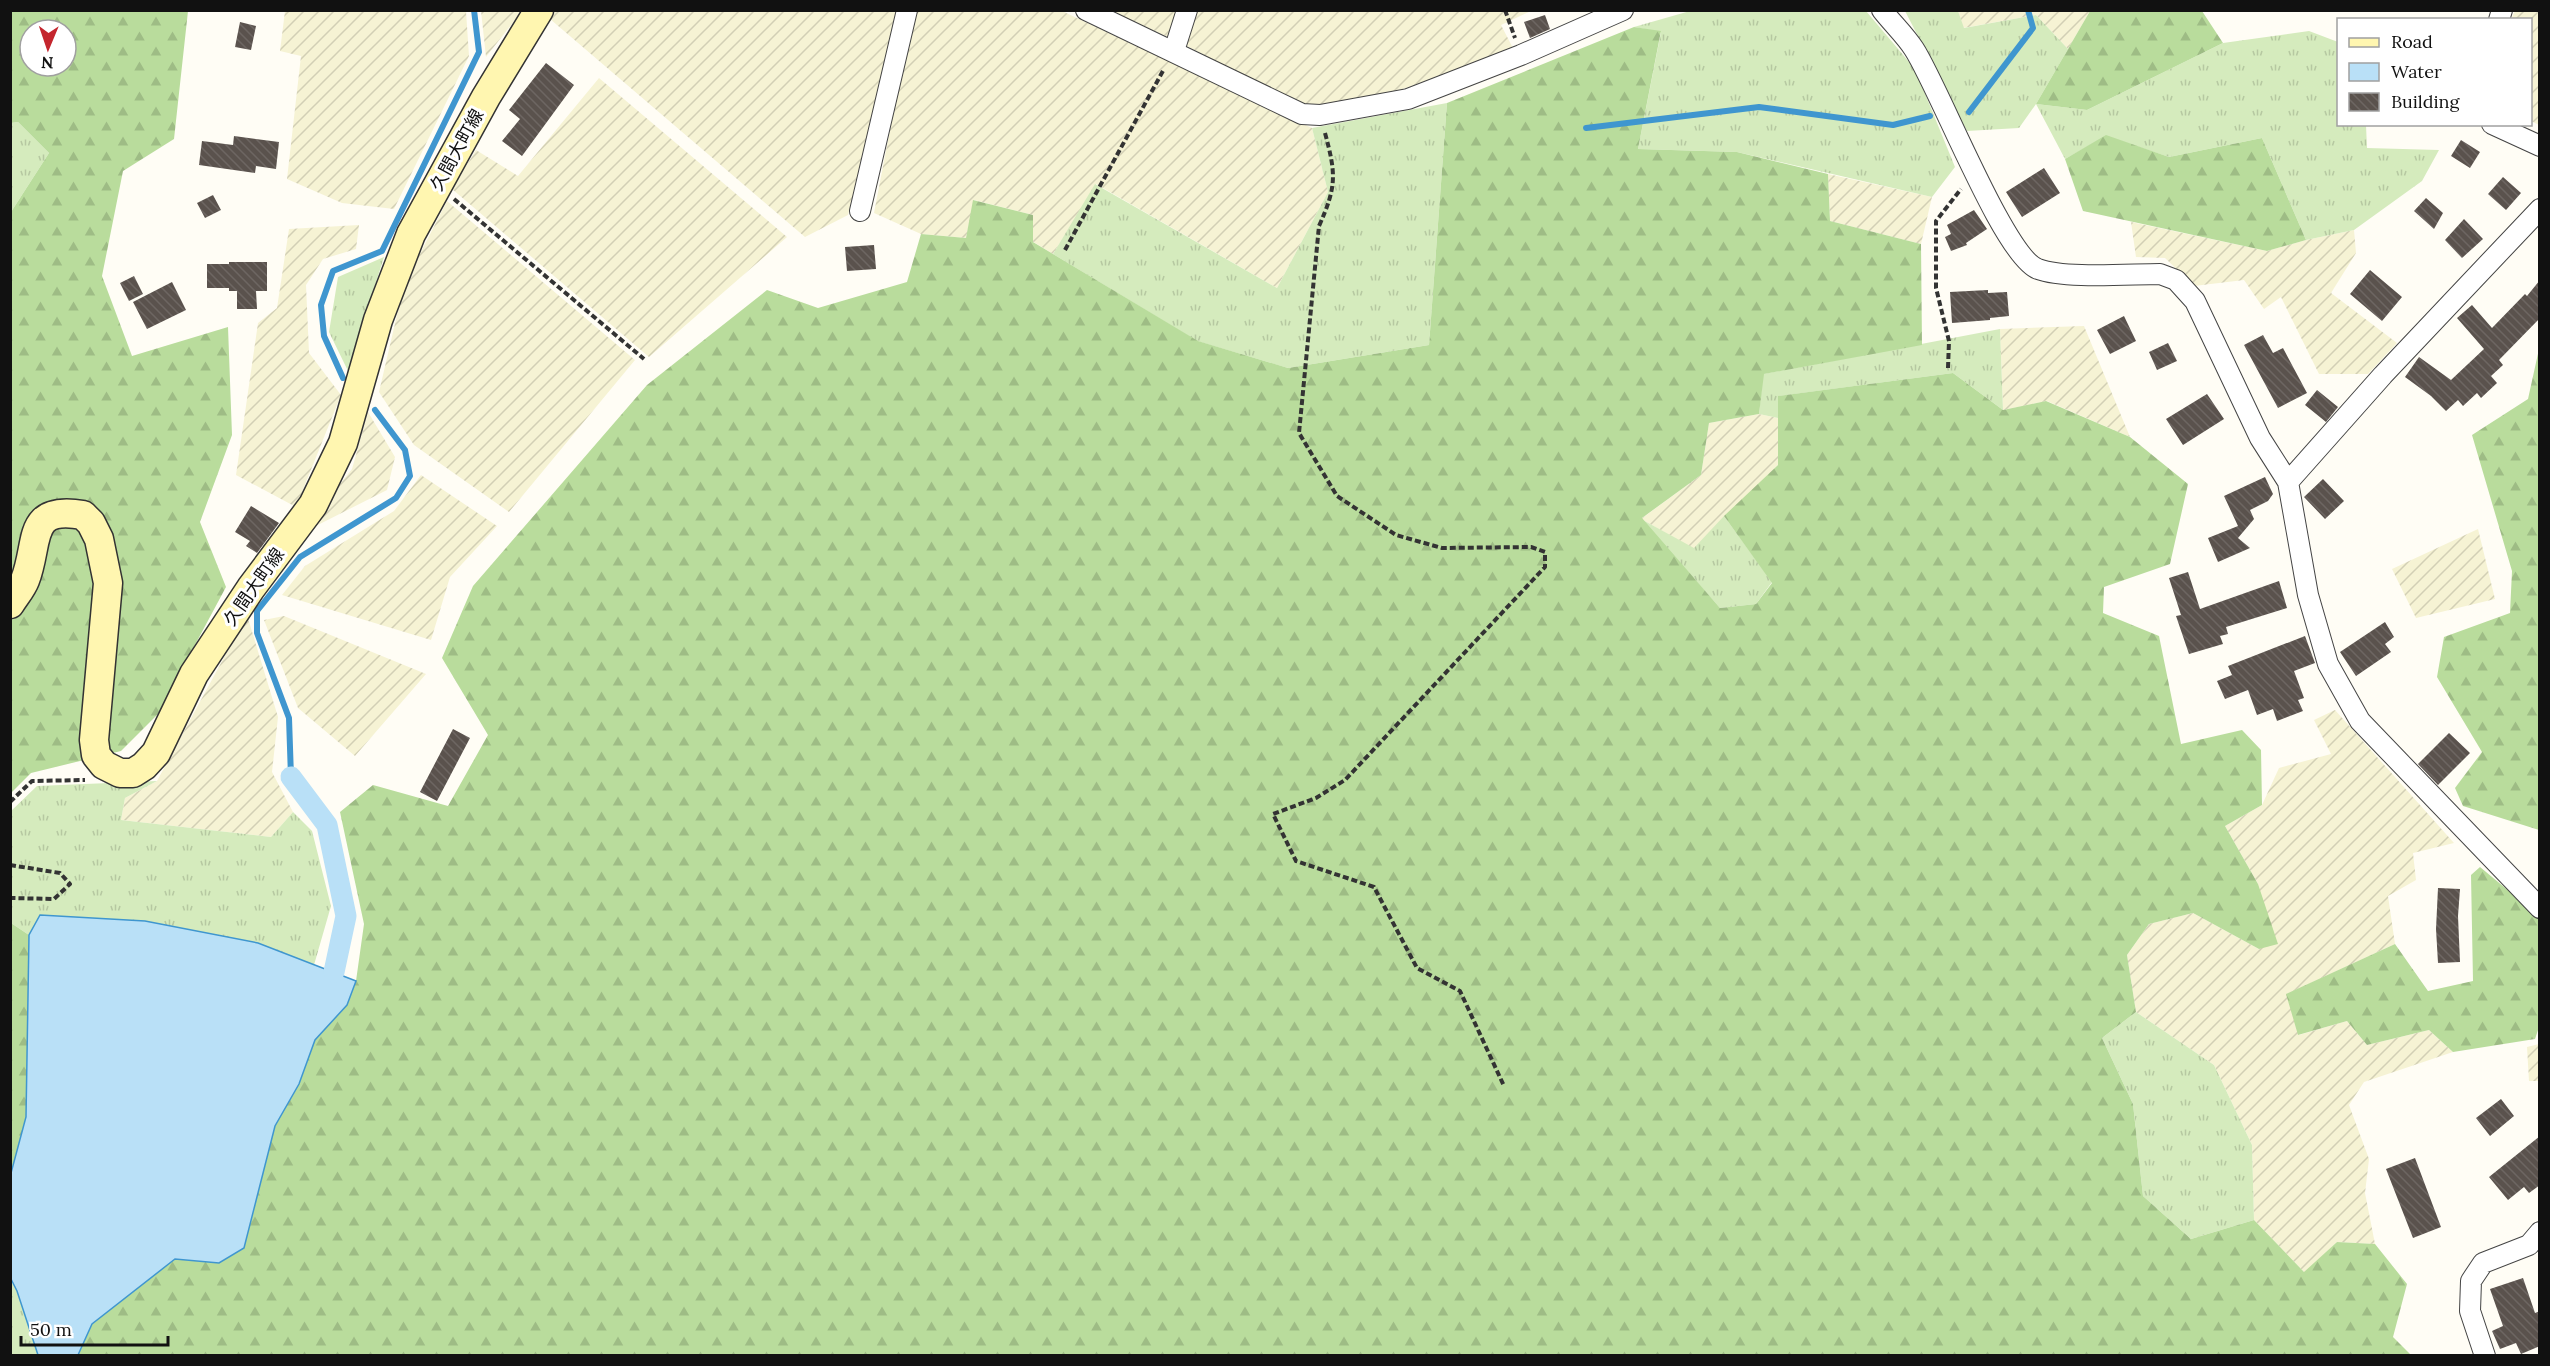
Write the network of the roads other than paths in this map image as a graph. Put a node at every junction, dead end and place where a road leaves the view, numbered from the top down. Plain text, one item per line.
1 (539, 10) edge
2 (907, 10) edge
3 (1086, 10) edge
4 (1187, 10) edge
5 (1623, 10) edge
6 (1882, 10) edge
7 (1174, 51) junction
8 (2496, 126) edge
9 (2540, 146) edge
10 (2540, 209) edge
11 (860, 211) dead end
12 (2288, 482) junction
13 (10, 604) edge
14 (2540, 908) edge
15 (2540, 1232) edge
16 (2485, 1356) edge

1 - 13 main road, 久間大町線
2 - 11 street
3 - 7 street
4 - 7 street
5 - 7 street
6 - 12 street
8 - 9 street
10 - 12 street
12 - 14 street
15 - 16 street

